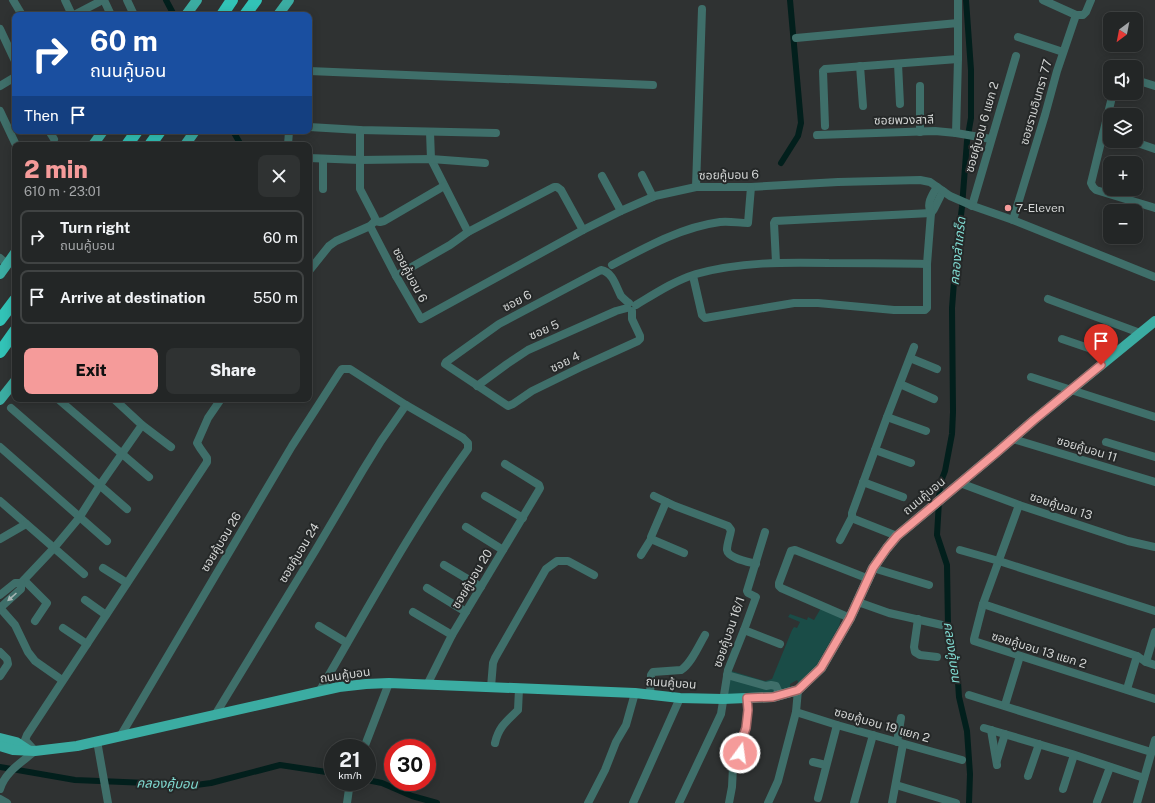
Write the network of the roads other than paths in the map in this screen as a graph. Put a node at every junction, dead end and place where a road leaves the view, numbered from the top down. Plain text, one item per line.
1 (13, 0) edge
2 (65, 0) edge
3 (127, 0) edge
4 (197, 0) edge
5 (232, 0) edge
6 (256, 0) edge
7 (289, 0) edge
8 (958, 0) edge
9 (1043, 0) edge
10 (1091, 0) edge
11 (102, 1) edge
12 (702, 9) dead end
13 (20, 12) edge
14 (71, 12) edge
15 (79, 12) edge
16 (109, 12) edge
17 (133, 12) edge
18 (188, 12) edge
19 (224, 12) edge
20 (247, 12) edge
21 (280, 12) edge
22 (1076, 15) junction
23 (958, 23) junction
24 (0, 29) edge
25 (1018, 37) dead end
26 (796, 38) dead end
27 (1063, 52) junction
28 (12, 55) edge
29 (1016, 56) dead end
30 (958, 59) junction
31 (898, 64) junction
32 (860, 66) junction
33 (312, 70) edge
34 (12, 79) edge
35 (1143, 82) edge
36 (653, 85) dead end
37 (0, 86) edge
38 (920, 86) dead end
39 (1155, 86) edge
40 (900, 104) dead end
41 (863, 106) dead end
42 (0, 112) edge
43 (824, 126) dead end
44 (312, 127) edge
45 (360, 130) junction
46 (430, 132) junction
47 (920, 132) junction
48 (496, 133) dead end
49 (957, 133) junction
50 (51, 134) edge
51 (136, 134) edge
52 (817, 135) dead end
53 (54, 139) dead end
54 (991, 140) junction
55 (15, 142) edge
56 (129, 142) edge
57 (1143, 145) edge
58 (1103, 146) edge
59 (1155, 149) edge
60 (312, 158) edge
61 (323, 158) junction
62 (431, 159) junction
63 (360, 160) junction
64 (485, 163) dead end
65 (642, 175) dead end
66 (602, 176) dead end
67 (444, 186) junction
68 (696, 187) junction
69 (751, 187) junction
70 (323, 189) dead end
71 (940, 189) junction
72 (652, 197) junction
73 (969, 204) junction
74 (1155, 208) edge
75 (620, 211) junction
76 (931, 213) junction
77 (1013, 220) junction
78 (373, 224) junction
79 (583, 230) junction
80 (468, 232) junction
81 (4, 261) edge
82 (776, 262) junction
83 (612, 264) dead end
84 (927, 264) junction
85 (312, 267) edge
86 (0, 274) edge
87 (396, 276) junction
88 (693, 276) junction
89 (1155, 277) edge
90 (1048, 299) dead end
91 (12, 304) edge
92 (631, 306) junction
93 (0, 320) edge
94 (1155, 321) edge
95 (1140, 333) junction
96 (12, 335) edge
97 (1062, 339) dead end
98 (914, 348) dead end
99 (0, 352) edge
100 (1112, 356) junction
101 (910, 358) junction
102 (937, 369) dead end
103 (1031, 377) dead end
104 (900, 384) junction
105 (12, 385) edge
106 (477, 386) junction
107 (1070, 390) junction
108 (934, 399) dead end
109 (0, 400) edge
110 (62, 402) edge
111 (117, 402) edge
112 (219, 402) edge
113 (406, 405) junction
114 (11, 408) dead end
115 (887, 417) junction
116 (1155, 417) edge
117 (142, 424) junction
118 (926, 431) dead end
119 (1012, 439) junction
120 (1106, 442) dead end
121 (0, 447) edge
122 (171, 447) dead end
123 (875, 450) junction
124 (122, 453) junction
125 (1155, 457) edge
126 (911, 463) dead end
127 (505, 464) dead end
128 (149, 477) dead end
129 (863, 482) junction
130 (1155, 482) edge
131 (960, 483) junction
132 (100, 485) junction
133 (485, 496) dead end
134 (654, 496) dead end
135 (902, 497) dead end
136 (0, 501) edge
137 (666, 502) junction
138 (1019, 505) junction
139 (127, 509) dead end
140 (852, 517) junction
141 (79, 518) junction
142 (523, 518) junction
143 (26, 524) junction
144 (466, 527) dead end
145 (766, 532) dead end
146 (897, 536) junction
147 (0, 539) edge
148 (651, 539) junction
149 (840, 540) dead end
150 (107, 541) dead end
151 (1155, 547) edge
152 (54, 548) junction
153 (503, 550) junction
154 (960, 550) dead end
155 (684, 553) dead end
156 (642, 555) dead end
157 (999, 561) junction
158 (756, 564) junction
159 (444, 565) dead end
160 (103, 568) dead end
161 (873, 568) junction
162 (84, 574) dead end
163 (594, 574) dead end
164 (869, 579) junction
165 (23, 581) junction
166 (127, 583) junction
167 (929, 585) dead end
168 (481, 587) junction
169 (427, 588) dead end
170 (0, 595) edge
171 (85, 600) dead end
172 (858, 602) junction
173 (982, 604) junction
174 (0, 608) edge
175 (1155, 611) edge
176 (413, 612) dead end
177 (466, 612) junction
178 (106, 615) junction
179 (850, 618) junction
180 (918, 619) junction
181 (35, 621) dead end
182 (942, 625) dead end
183 (319, 626) dead end
184 (63, 628) dead end
185 (744, 630) junction
186 (1155, 632) edge
187 (705, 635) dead end
188 (452, 636) junction
189 (87, 644) junction
190 (347, 644) junction
191 (780, 644) dead end
192 (0, 652) edge
193 (1020, 656) junction
194 (1137, 656) junction
195 (937, 657) dead end
196 (1146, 662) junction
197 (1155, 665) edge
198 (727, 675) junction
199 (0, 676) edge
200 (62, 680) junction
201 (389, 684) junction
202 (426, 685) junction
203 (491, 687) junction
204 (518, 689) junction
205 (1127, 689) junction
206 (798, 690) junction
207 (318, 692) junction
208 (635, 693) junction
209 (650, 695) junction
210 (780, 695) junction
211 (970, 695) dead end
212 (680, 698) junction
213 (747, 698) junction
214 (724, 699) junction
215 (1155, 699) edge
216 (1005, 705) junction
217 (796, 712) junction
218 (215, 715) junction
219 (901, 718) dead end
220 (837, 725) junction
221 (1005, 734) junction
222 (121, 735) junction
223 (873, 735) junction
224 (0, 738) edge
225 (368, 739) edge
226 (1155, 740) edge
227 (97, 741) junction
228 (495, 743) dead end
229 (900, 743) junction
230 (1038, 744) junction
231 (0, 746) edge
232 (1151, 752) junction
233 (29, 753) junction
234 (1074, 755) junction
235 (962, 760) dead end
236 (813, 762) dead end
237 (826, 765) junction
238 (1110, 767) junction
239 (1147, 768) junction
240 (1155, 771) edge
241 (1028, 776) dead end
242 (1144, 778) junction
243 (1, 785) edge
244 (896, 785) junction
245 (1063, 789) dead end
246 (349, 791) edge
247 (818, 798) dead end
248 (0, 799) edge
249 (1097, 802) dead end
250 (7, 803) edge
251 (108, 803) edge
252 (347, 803) edge
253 (588, 803) edge
254 (633, 803) edge
255 (679, 803) edge
256 (729, 803) edge
257 (768, 803) edge
258 (854, 803) edge
259 (892, 803) edge
260 (956, 803) edge
261 (1137, 803) edge

1 - 13 street
2 - 14 street
3 - 17 street
4 - 18 main road
5 - 19 highway
6 - 20 highway
7 - 21 main road
8 - 23 street
9 - 22 street
10 - 22 street
11 - 15 street
11 - 16 street
12 - 68 street
22 - 27 street, ซอยรามอินทรา 77
23 - 26 street
23 - 30 street
24 - 28 street
25 - 27 street
27 - 77 street, ซอยรามอินทรา 77
29 - 54 street, ซอยคู้บอน 6 แยก 2
30 - 31 street
30 - 49 street
31 - 32 street
31 - 40 street
32 - 41 street
32 - 43 street
33 - 36 street
34 - 37 street
35 - 39 street
38 - 47 street
42 - 55 street
44 - 45 street
45 - 46 street
45 - 63 street, ซอยคู้บอน 6
46 - 48 street
46 - 62 street
47 - 49 street, ซอยพวงสาลี
47 - 52 street, ซอยพวงสาลี
49 - 54 street, ซอยพวงสาลี
50 - 53 street
51 - 56 highway
54 - 73 street, ซอยคู้บอน 6 แยก 2
57 - 59 street
58 - 74 street
60 - 61 street
61 - 63 street
61 - 70 street
62 - 63 street
62 - 64 street
62 - 67 street
63 - 78 street, ซอยคู้บอน 6
65 - 72 street
66 - 75 street
67 - 78 street
67 - 80 street
68 - 69 street, ซอยคู้บอน 6
68 - 72 street, ซอยคู้บอน 6
69 - 71 street, ซอยคู้บอน 6
69 - 83 street
71 - 73 street, ซอยคู้บอน 6
71 - 76 street
72 - 75 street, ซอยคู้บอน 6
73 - 77 street, ซอยคู้บอน 6
75 - 79 street, ซอยคู้บอน 6
76 - 82 street
76 - 84 street
77 - 89 street, ซอยคู้บอน 6
78 - 85 street
78 - 87 street, ซอยคู้บอน 6
79 - 80 street
79 - 87 street, ซอยคู้บอน 6
80 - 87 street
81 - 86 main road
82 - 84 street, ซอย 5
82 - 88 street, ซอย 5
84 - 88 street
88 - 92 street, ซอย 5
90 - 95 street
91 - 93 highway
92 - 106 street, ซอย 5
92 - 106 street, ซอย 4
92 - 106 street, ซอย 6
94 - 95 main road, ถนนคู้บอน
95 - 100 main road, ถนนคู้บอน
96 - 99 highway
97 - 100 street
98 - 101 street
100 - 107 main road, ถนนคู้บอน
101 - 102 street
101 - 104 street
103 - 107 street
104 - 108 street
104 - 115 street
105 - 109 main road
107 - 116 street
107 - 119 main road, ถนนคู้บอน
110 - 124 street
111 - 117 street
112 - 166 street
113 - 190 street
113 - 218 street, ซอยคู้บอน 24
113 - 222 street, ซอยคู้บอน 26
114 - 132 street
115 - 118 street
115 - 123 street
117 - 122 street
117 - 124 street
119 - 130 street, ซอยคู้บอน 11
119 - 131 main road, ถนนคู้บอน
120 - 125 street
121 - 141 street
123 - 126 street
123 - 129 street
124 - 128 street
124 - 132 street
127 - 142 street, ซอยคู้บอน 20
129 - 135 street
129 - 140 street
131 - 138 street, ซอยคู้บอน 13
131 - 146 main road, ถนนคู้บอน
132 - 139 street
132 - 141 street
133 - 142 street
134 - 137 street
136 - 143 street
137 - 148 street
137 - 158 street
138 - 151 street, ซอยคู้บอน 13
138 - 157 street, ซอยคู้บอน 13 แยก 2
140 - 146 street
140 - 149 street
141 - 150 street
141 - 152 street
142 - 153 street, ซอยคู้บอน 20
143 - 147 street
143 - 152 street
144 - 153 street
145 - 158 street, ซอยคู้บอน 16/1
146 - 161 main road, ถนนคู้บอน
148 - 155 street
148 - 156 street
152 - 162 street
152 - 165 street
153 - 168 street, ซอยคู้บอน 20
154 - 157 street
157 - 173 street, ซอยคู้บอน 13 แยก 2
157 - 175 street
158 - 185 street, ซอยคู้บอน 16/1
159 - 168 street
160 - 166 street
161 - 164 main road, ถนนคู้บอน
161 - 167 street
163 - 203 street
164 - 172 main road, ถนนคู้บอน
164 - 179 street
165 - 170 street
165 -> 174 street
165 - 181 street
166 - 178 street
168 - 177 street, ซอยคู้บอน 20
169 - 177 street
171 - 178 street
172 - 179 main road, ถนนคู้บอน
172 - 180 street
173 - 193 street, ซอยคู้บอน 13 แยก 2
173 - 194 street
174 - 200 street
176 - 188 street
177 - 188 street, ซอยคู้บอน 20
178 - 189 street
179 - 206 main road, ถนนคู้บอน
180 - 182 street
180 - 195 street
183 - 190 street
184 - 189 street
185 - 191 street
185 - 198 street, ซอยคู้บอน 16/1
186 - 196 street
187 - 209 street
188 - 202 street, ซอยคู้บอน 20
189 - 200 street
190 - 207 street
192 - 199 street
193 - 205 street, ซอยคู้บอน 13 แยก 2
193 - 216 street
194 - 196 street
194 - 205 street
196 - 197 street
198 - 210 street
198 - 214 street, ซอยคู้บอน 16/1
200 - 233 street
201 - 202 main road, ถนนคู้บอน
201 - 207 main road, ถนนคู้บอน
201 - 225 street
202 - 203 main road, ถนนคู้บอน
203 - 204 main road, ถนนคู้บอน
204 - 208 main road, ถนนคู้บอน
204 - 228 street
205 - 215 street, ซอยคู้บอน 13 แยก 2
206 - 210 main road, ถนนคู้บอน
206 - 217 street
207 - 218 main road, ถนนคู้บอน
208 - 209 main road, ถนนคู้บอน
208 - 253 street
209 - 212 main road, ถนนคู้บอน
210 - 213 main road, ถนนคู้บอน
211 - 216 street
212 - 214 main road, ถนนคู้บอน
212 - 254 street
213 - 214 main road, ถนนคู้บอน
213 - 256 street
214 - 255 street, ซอยคู้บอน 16/1
216 - 232 street
217 - 220 street, ซอยคู้บอน 19 แยก 2
217 - 257 street
218 - 222 main road, ถนนคู้บอน
219 - 229 street
220 - 223 street, ซอยคู้บอน 19 แยก 2
220 - 237 street
221 - 221 street
221 - 230 street
222 - 227 main road, ถนนคู้บอน
223 - 229 street, ซอยคู้บอน 19 แยก 2
223 - 258 street
224 - 233 main road
226 - 232 street
227 - 233 main road, ถนนคู้บอน
227 - 251 street
229 - 235 street, ซอยคู้บอน 19 แยก 2
229 - 244 street
230 - 234 street
230 - 241 street
231 - 233 main road, ถนนคู้บอน
232 - 239 street
233 - 243 street
234 - 238 street
234 - 245 street
236 - 237 street
237 - 247 street
238 - 242 street
238 - 249 street
239 - 240 street
239 - 242 street
242 - 261 street
244 - 259 street
244 - 260 street
246 - 252 street
248 - 250 street

